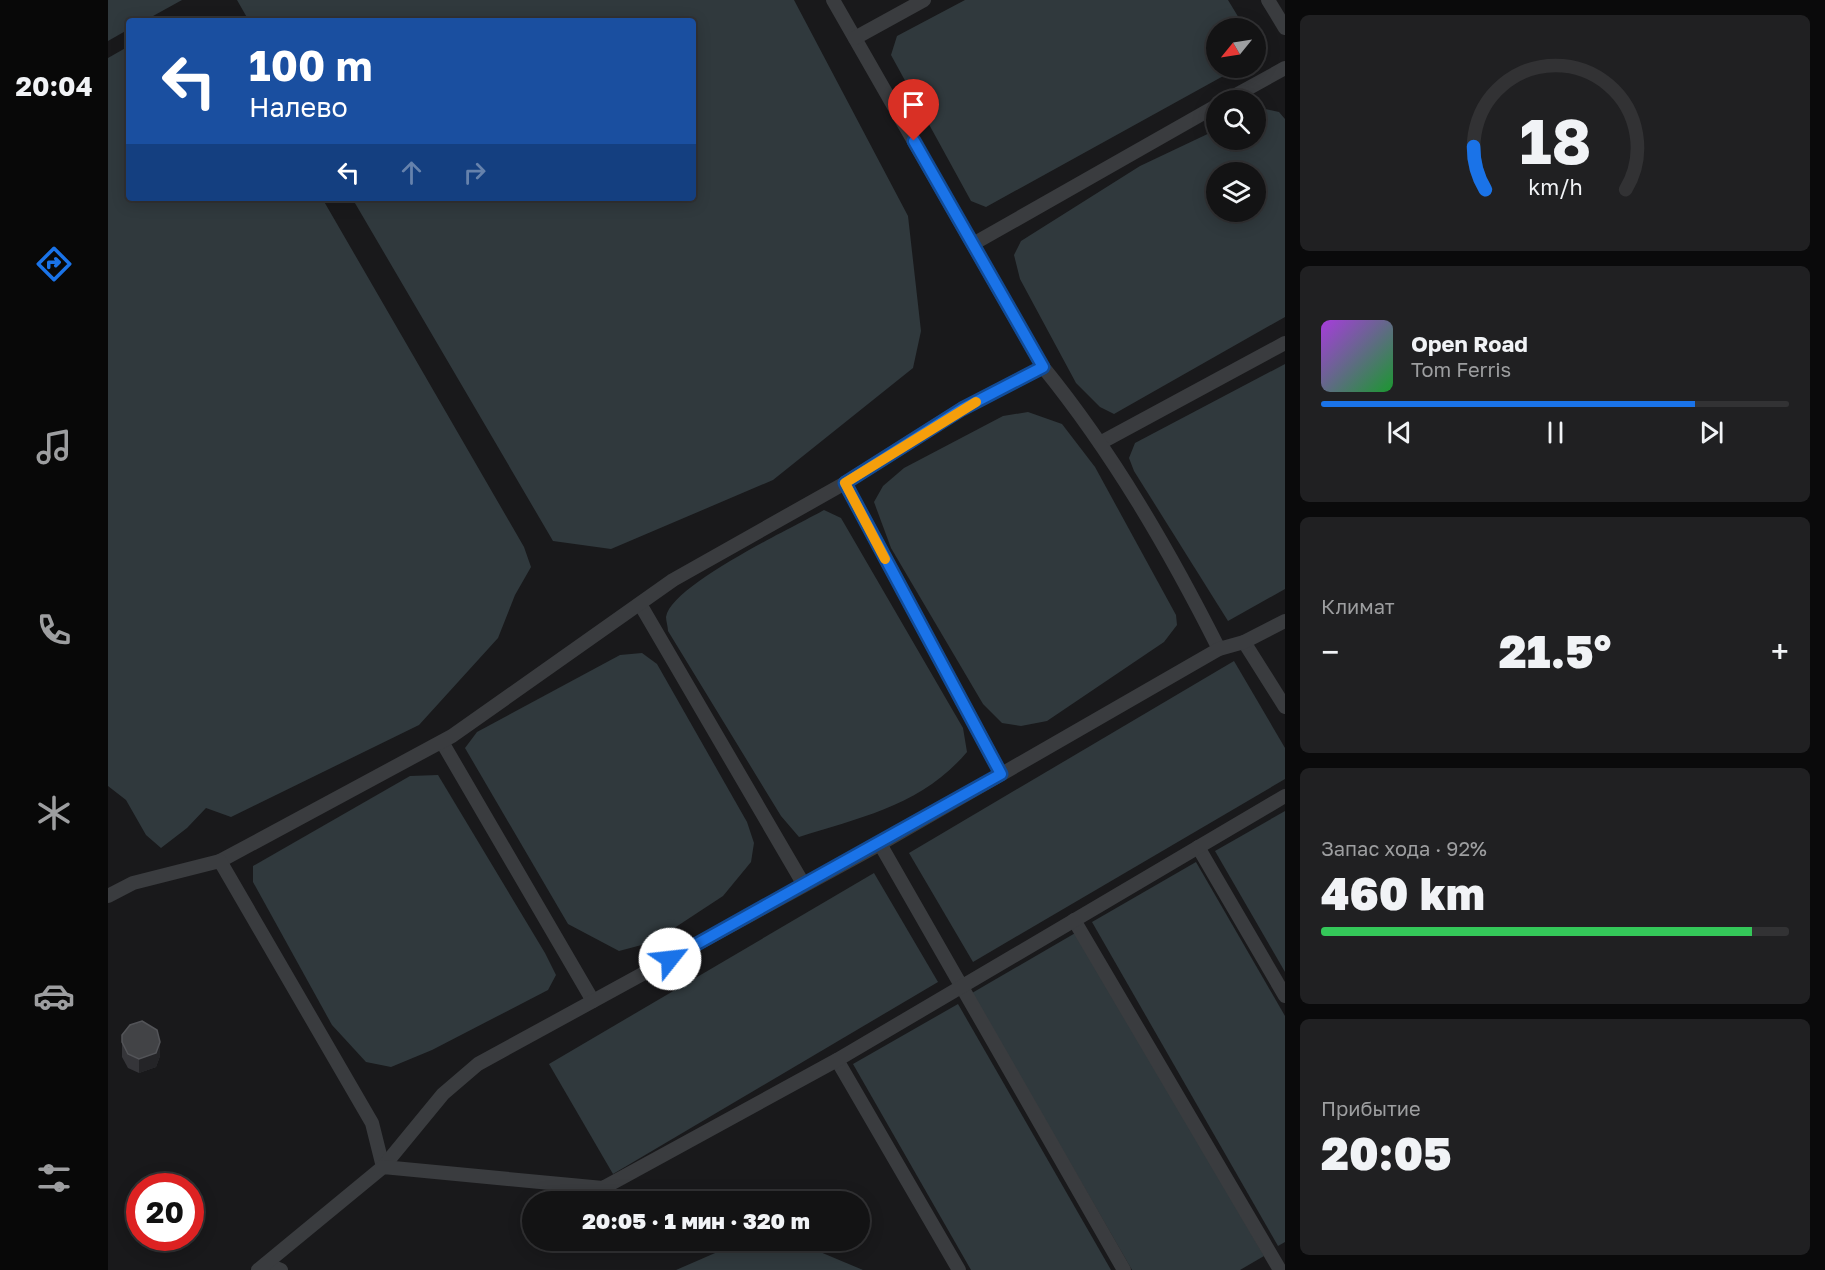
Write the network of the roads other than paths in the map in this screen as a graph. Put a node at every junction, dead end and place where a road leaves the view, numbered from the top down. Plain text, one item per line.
1 (833, 0) edge
2 (924, 0) edge
3 (1268, 0) edge
4 (1285, 28) edge
5 (855, 38) junction
6 (1285, 68) edge
7 (1245, 90) edge
8 (1206, 112) edge
9 (974, 244) junction
10 (1285, 343) edge
11 (1043, 367) junction
12 (1100, 443) junction
13 (845, 483) junction
14 (640, 604) junction
15 (1285, 621) edge
16 (1244, 642) junction
17 (1219, 649) junction
18 (1285, 706) edge
19 (442, 742) junction
20 (1001, 774) junction
21 (1285, 796) edge
22 (880, 844) junction
23 (1198, 847) junction
24 (220, 861) junction
25 (804, 885) junction
26 (108, 896) edge
27 (1074, 920) junction
28 (962, 986) junction
29 (1285, 996) edge
30 (593, 1001) junction
31 (837, 1060) junction
32 (382, 1167) junction
33 (1277, 1266) edge
34 (262, 1267) edge
35 (281, 1270) edge
36 (959, 1270) edge
37 (1124, 1270) edge

1 - 5 lane
2 - 5 lane
3 - 4 lane
5 - 9 lane
6 - 7 lane
8 - 9 lane
9 - 11 lane
10 - 12 lane
11 - 12 lane
11 - 13 lane
12 - 17 lane
13 - 14 lane
13 - 20 lane
14 - 19 lane
14 - 25 lane
15 - 16 lane
16 - 17 lane
16 - 18 lane
17 - 20 lane
19 - 24 lane
19 - 30 lane
20 - 22 lane
21 - 23 lane
22 - 25 lane
22 - 28 lane
23 - 27 lane
23 - 29 lane
24 - 26 lane
24 - 32 lane
25 - 30 lane
27 - 28 lane
27 - 33 lane
28 - 31 lane
28 - 37 lane
30 - 32 lane
31 - 32 lane
31 - 36 lane
32 - 34 lane
34 - 35 lane

